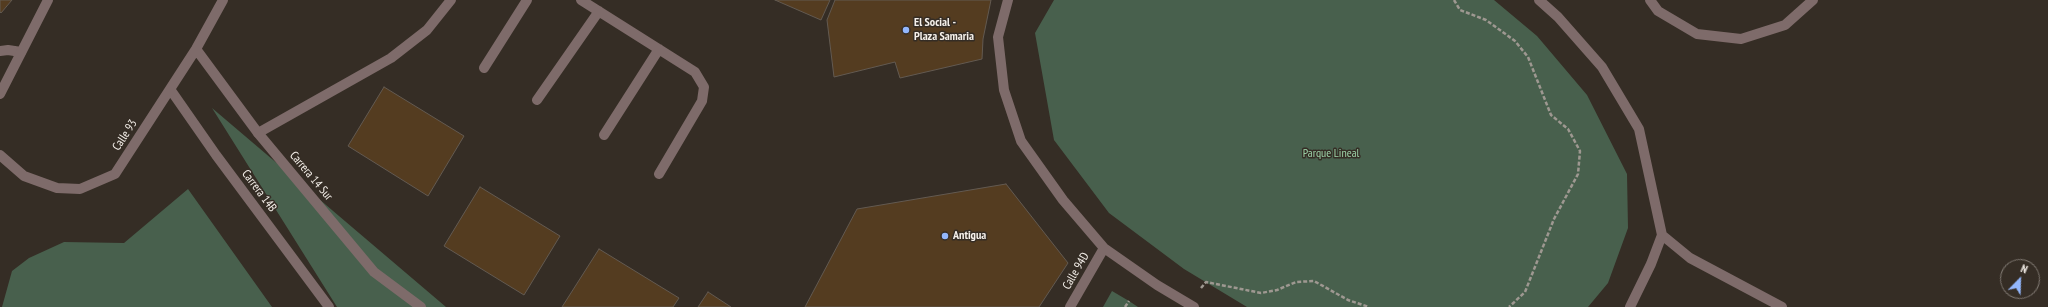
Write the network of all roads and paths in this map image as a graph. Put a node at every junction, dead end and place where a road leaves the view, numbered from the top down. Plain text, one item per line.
1 (48, 0) edge
2 (223, 0) edge
3 (451, 0) edge
4 (527, 0) edge
5 (581, 0) edge
6 (1008, 0) edge
7 (1454, 0) edge
8 (1539, 0) edge
9 (1650, 0) edge
10 (1813, 0) edge
11 (599, 11) junction
12 (196, 49) junction
13 (659, 49) junction
14 (0, 51) edge
15 (21, 52) junction
16 (484, 68) dead end
17 (170, 89) junction
18 (0, 94) edge
19 (537, 100) dead end
20 (258, 133) junction
21 (604, 136) dead end
22 (0, 155) edge
23 (659, 174) dead end
24 (1662, 235) junction
25 (1104, 248) junction
26 (1129, 301) dead end
27 (1191, 305) edge
28 (329, 307) edge
29 (421, 307) edge
30 (1070, 307) edge
31 (1125, 307) edge
32 (1369, 307) edge
33 (1509, 307) edge
34 (1630, 307) edge
35 (1782, 307) edge

1 - 15 street
2 - 12 street, Calle 93
3 - 20 street
4 - 16 street
5 - 11 street
6 - 25 street
7 - 33 path
8 - 24 street
9 - 10 street
11 - 13 street
11 - 19 street
12 - 17 street, Calle 93
12 - 20 street, Carrera 14 Sur
13 - 21 street
13 - 23 street
14 - 15 street
15 - 18 street
17 - 22 street, Calle 93
17 - 28 street, Carrera 14B
20 - 29 street, Carrera 14 Sur
24 - 34 street
24 - 35 street
25 - 27 street
25 - 30 street, Calle 94D
26 - 31 path
27 - 32 path

